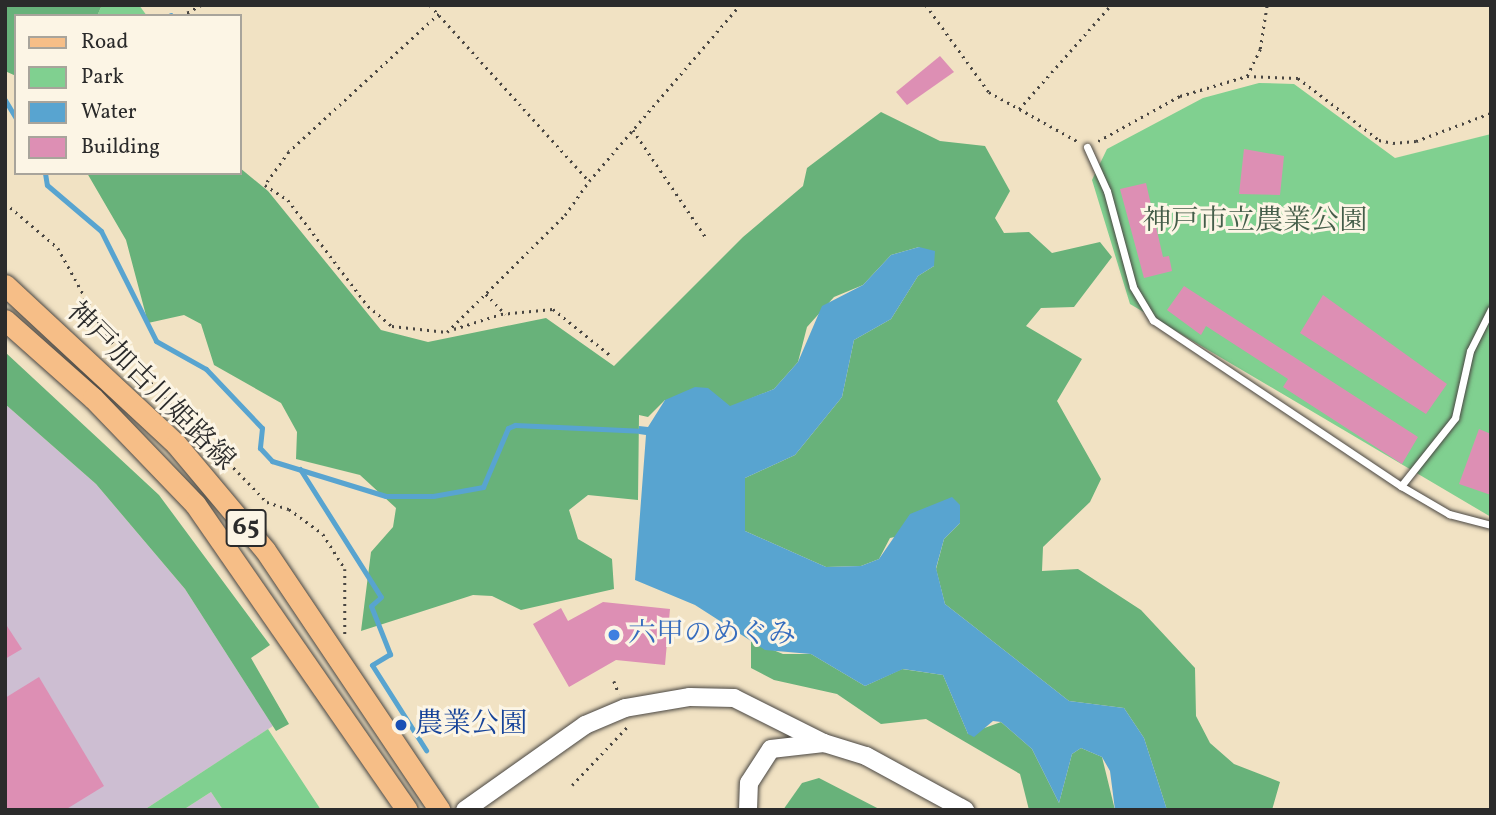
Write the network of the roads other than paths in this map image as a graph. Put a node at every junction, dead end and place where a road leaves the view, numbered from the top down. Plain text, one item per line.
1 (1087, 147) road end
2 (5, 285) edge
3 (1491, 309) edge
4 (5, 320) edge
5 (1401, 486) junction
6 (1491, 525) edge
7 (767, 715) junction
8 (824, 743) junction
9 (771, 749) junction
10 (407, 810) edge
11 (440, 810) edge
12 (465, 810) edge
13 (748, 810) edge
14 (965, 810) edge

1 - 5 lane
2 - 11 main road, 神戸加古川姫路線 / 65
3 - 5 lane
4 - 10 main road, 神戸加古川姫路線 / 65
5 - 6 lane
7 - 8 street
7 - 9 street
7 - 12 street
8 - 9 street
8 - 14 street
9 - 13 street

